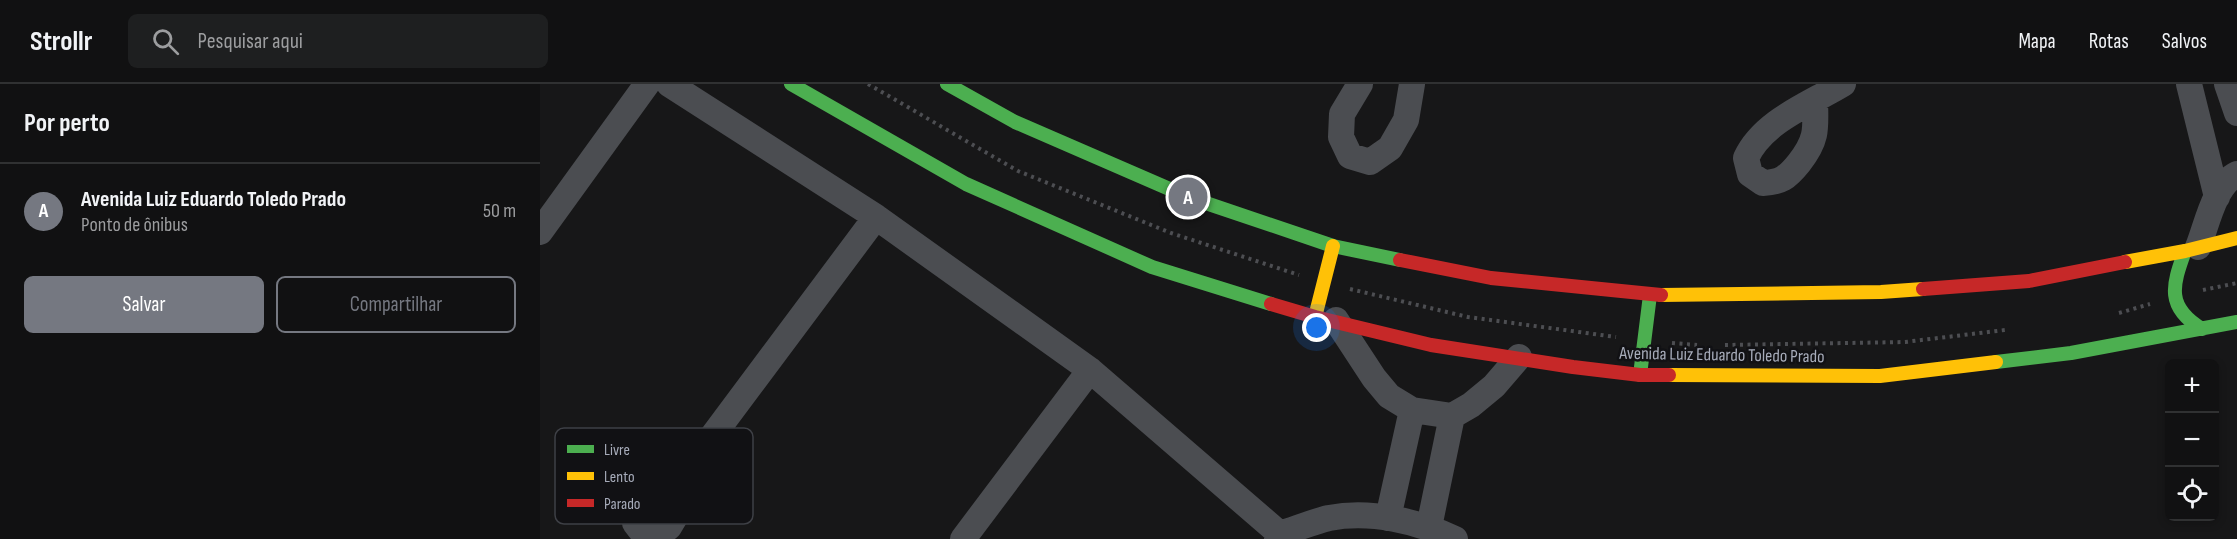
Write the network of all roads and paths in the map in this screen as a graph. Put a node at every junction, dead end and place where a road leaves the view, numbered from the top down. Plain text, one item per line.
1 (647, 84) edge
2 (669, 84) edge
3 (791, 84) edge
4 (947, 84) edge
5 (1360, 84) edge
6 (1412, 84) edge
7 (1843, 84) edge
8 (2189, 84) edge
9 (2227, 84) edge
10 (1815, 101) dead end
11 (2237, 113) edge
12 (2237, 174) edge
13 (2217, 196) junction
14 (876, 217) junction
15 (540, 232) edge
16 (2237, 238) edge
17 (1333, 246) junction
18 (2192, 249) junction
19 (1650, 295) junction
20 (1325, 318) junction
21 (2237, 322) edge
22 (2202, 329) junction
23 (1519, 357) junction
24 (1090, 370) junction
25 (1640, 375) junction
26 (1412, 410) junction
27 (1452, 416) junction
28 (719, 428) edge
29 (1389, 518) junction
30 (1430, 527) junction
31 (1278, 536) edge
32 (963, 539) edge
33 (1455, 539) edge

1 - 15 street
2 - 14 street
3 - 20 main road, Avenida Luiz Eduardo Toledo Prado
4 - 17 main road
5 - 6 street
7 - 10 street
8 - 13 street
9 - 11 street
12 - 13 street
13 - 18 street
14 - 24 street
14 - 28 street
16 - 18 main road
17 - 19 main road
17 - 20 main road
18 - 19 main road
18 - 22 main road
19 - 25 main road
20 - 23 main road, Avenida Luiz Eduardo Toledo Prado
20 - 26 street
21 - 22 main road, Avenida Luiz Eduardo Toledo Prado
22 - 25 main road, Avenida Luiz Eduardo Toledo Prado
23 - 25 main road, Avenida Luiz Eduardo Toledo Prado
23 - 27 street
24 - 31 street
24 - 32 street
26 - 27 street
26 - 29 street
27 - 30 street
29 - 30 street
29 - 31 street
30 - 33 street

